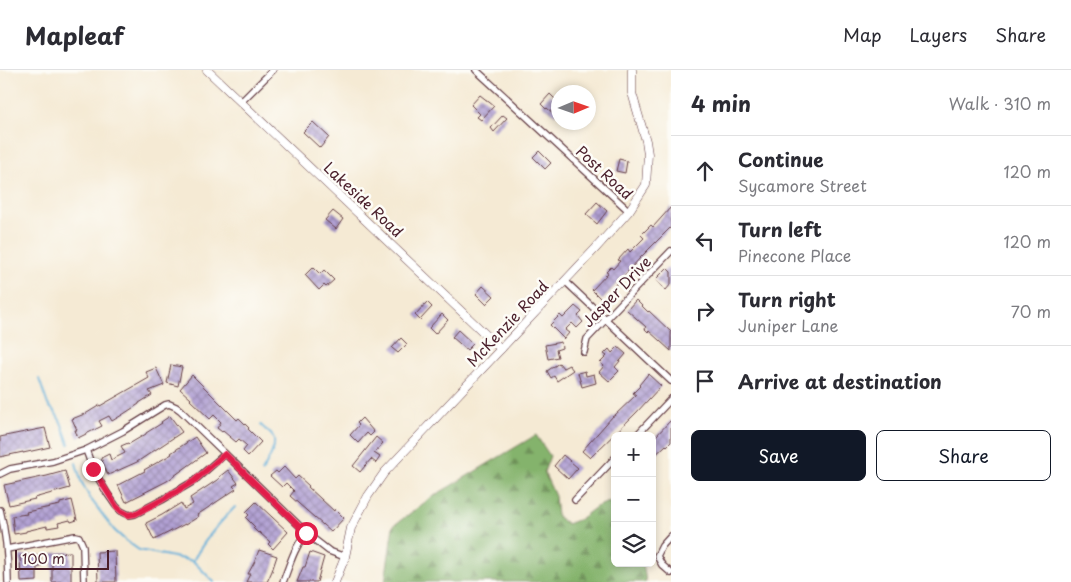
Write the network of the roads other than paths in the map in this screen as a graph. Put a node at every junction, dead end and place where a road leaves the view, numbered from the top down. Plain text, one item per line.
1 (207, 70) edge
2 (273, 70) edge
3 (476, 70) edge
4 (632, 70) edge
5 (241, 102) junction
6 (629, 211) junction
7 (671, 251) edge
8 (565, 281) junction
9 (606, 320) junction
10 (501, 348) junction
11 (584, 352) dead end
12 (671, 381) edge
13 (671, 399) edge
14 (640, 432) edge
15 (86, 450) junction
16 (225, 454) junction
17 (611, 462) edge
18 (0, 474) edge
19 (575, 500) dead end
20 (0, 510) edge
21 (306, 533) junction
22 (671, 536) edge
23 (7, 549) junction
24 (345, 558) junction
25 (671, 574) edge
26 (8, 582) edge
27 (84, 582) edge
28 (282, 582) edge
29 (335, 582) edge

1 - 5 street, Lakeside Road
2 - 5 street
3 - 6 street, Post Road
4 - 6 street, McKenzie Road
5 - 10 street, Lakeside Road
6 - 8 street, McKenzie Road
7 - 9 street, Jasper Drive
8 - 9 street
8 - 10 street, McKenzie Road
9 - 11 street, Jasper Drive
9 - 12 street
10 - 24 street, McKenzie Road
13 - 14 street
15 - 16 street
15 - 16 street
15 - 18 street
16 - 21 street
17 - 19 street
20 - 23 street
21 - 24 street
21 - 28 street
22 - 25 street
23 - 26 street
23 - 27 street
24 - 29 street, McKenzie Road

